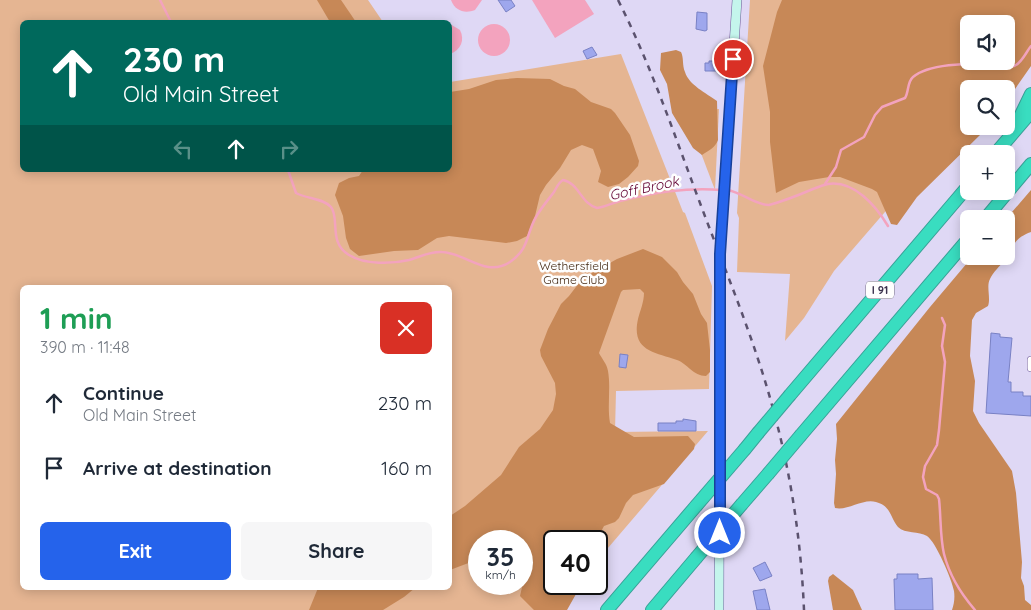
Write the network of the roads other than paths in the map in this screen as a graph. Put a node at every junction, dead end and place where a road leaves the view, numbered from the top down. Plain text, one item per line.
1 (737, 0) edge
2 (1031, 94) edge
3 (1031, 112) edge
4 (1015, 129) edge
5 (1015, 130) edge
6 (1011, 135) edge
7 (1002, 145) edge
8 (1031, 164) edge
9 (960, 196) edge
10 (993, 210) edge
11 (960, 248) edge
12 (1031, 360) edge
13 (1031, 368) edge
14 (607, 610) edge
15 (652, 610) edge
16 (719, 610) edge

1 - 16 street
2 - 4 highway
3 - 5 highway
6 - 7 highway
8 - 10 highway
9 - 14 highway, I 91, bridge
11 - 15 highway, I 91, bridge
12 - 13 street

